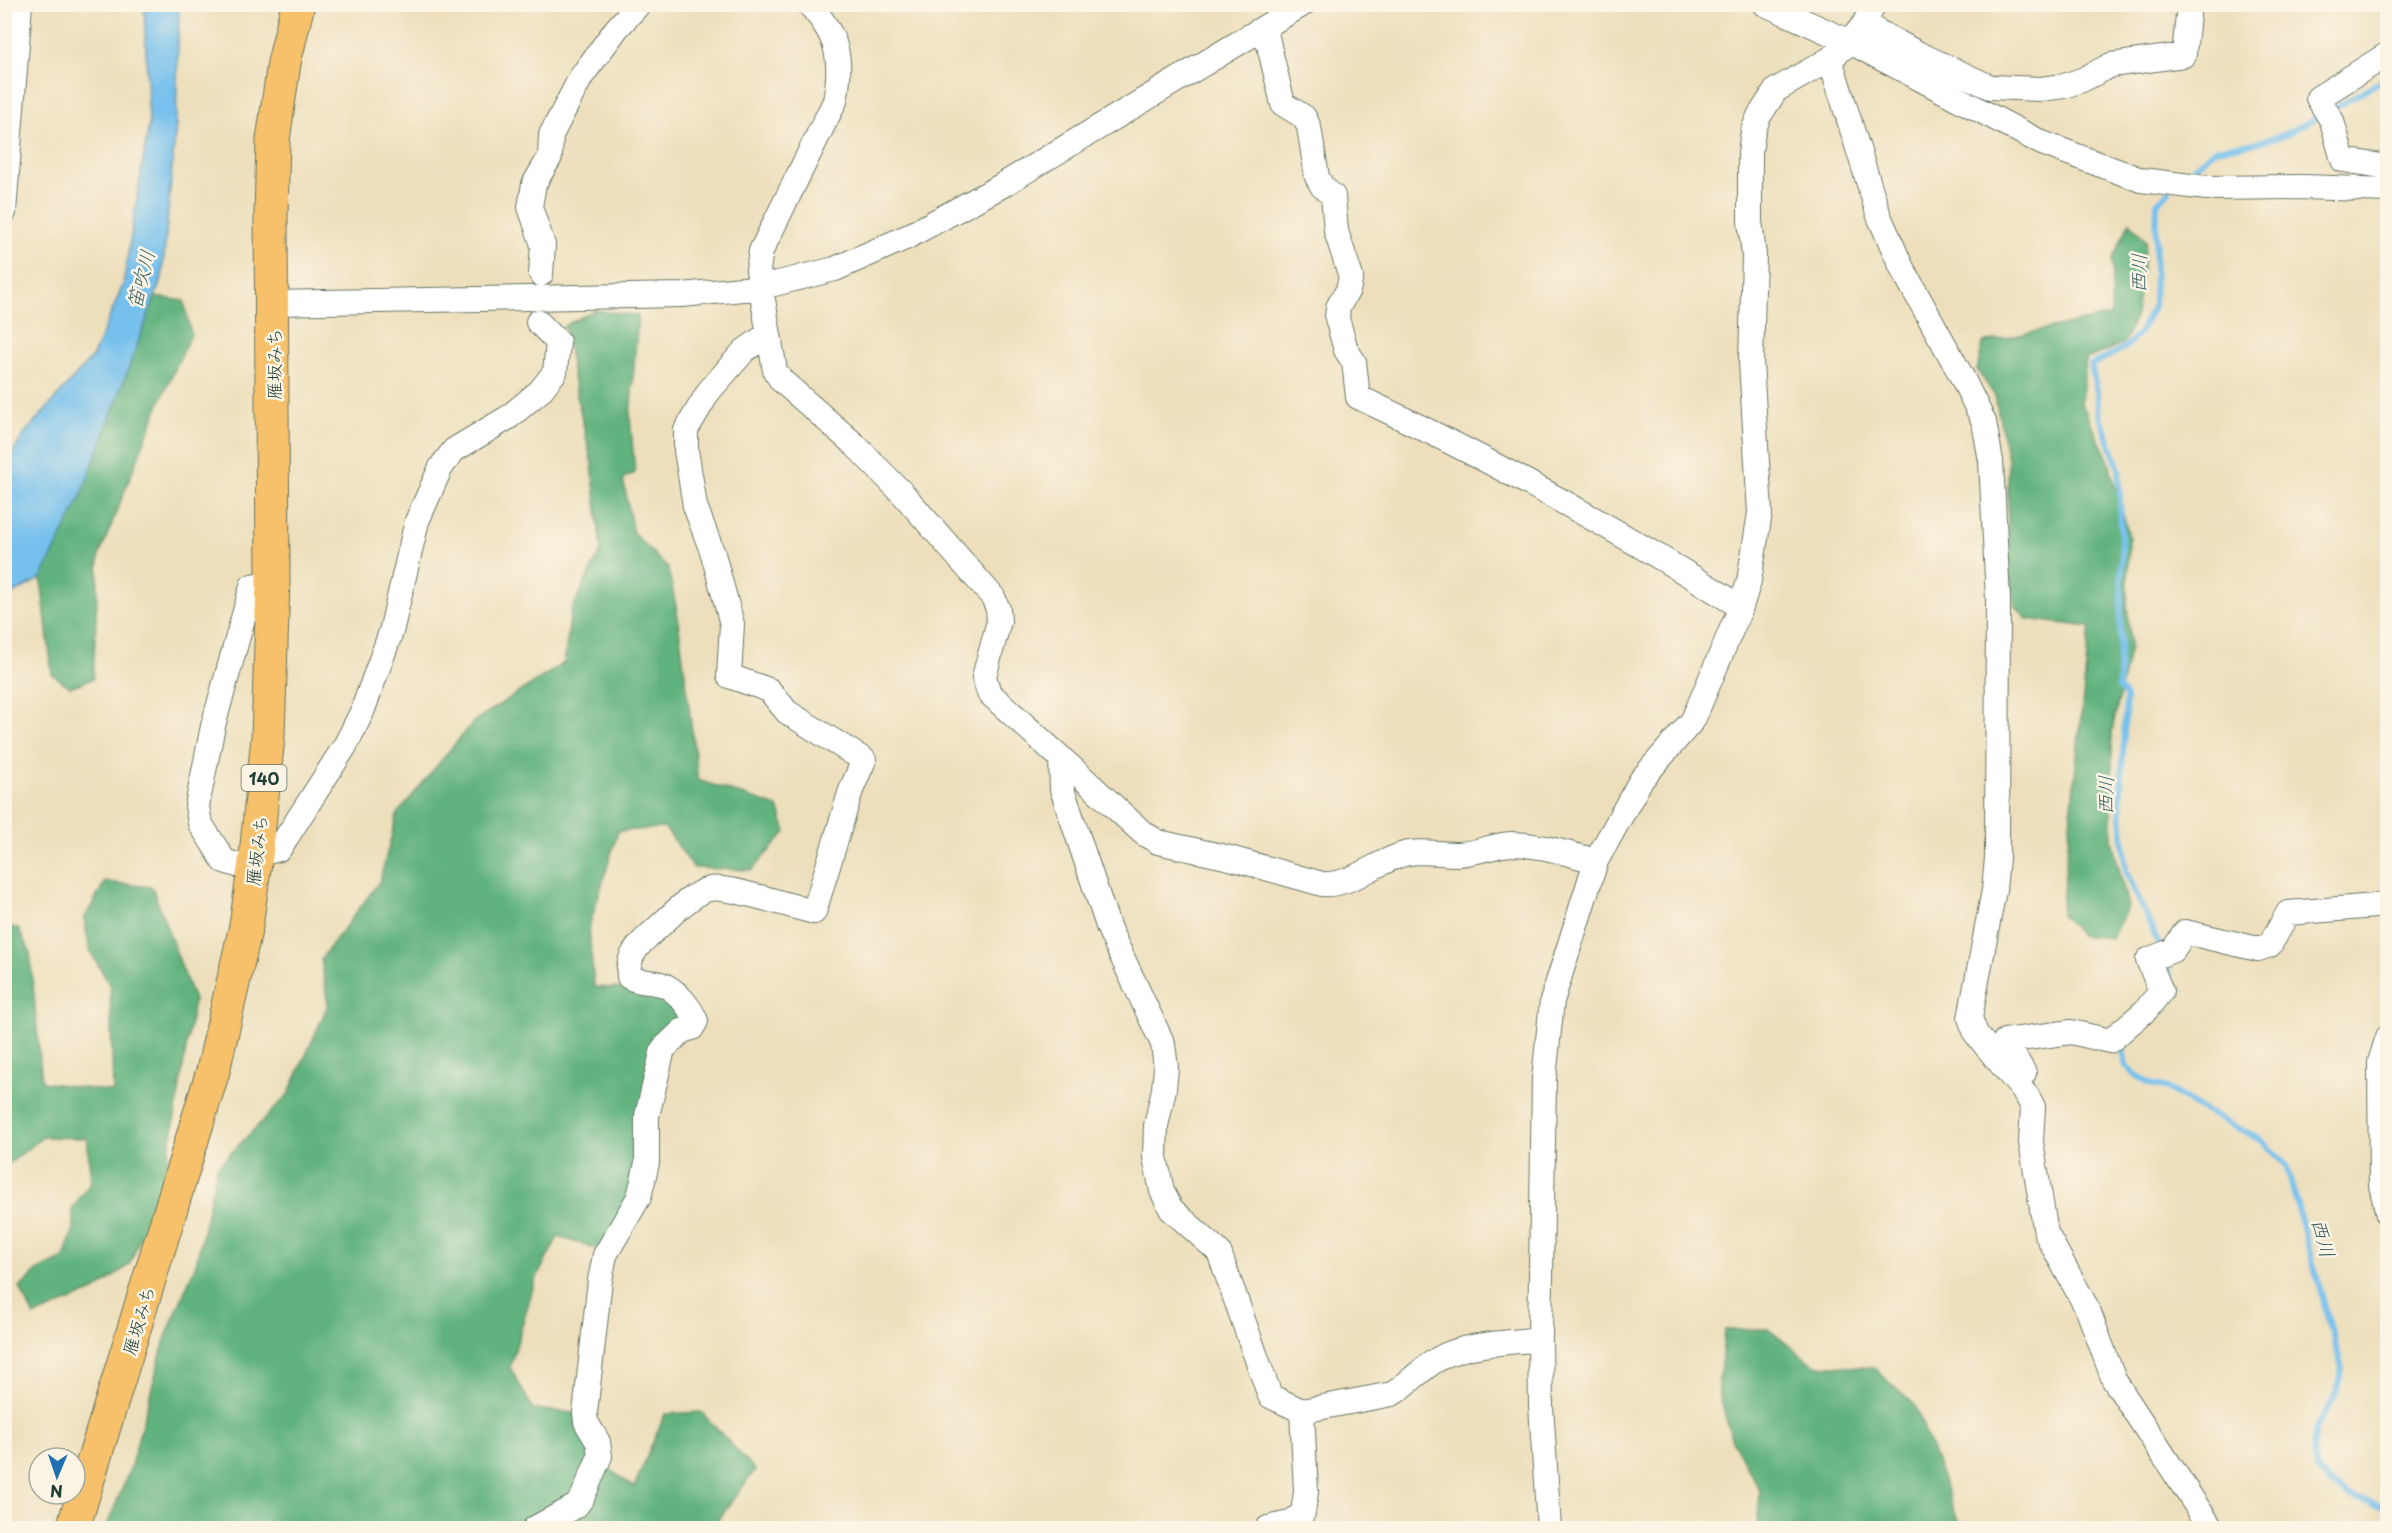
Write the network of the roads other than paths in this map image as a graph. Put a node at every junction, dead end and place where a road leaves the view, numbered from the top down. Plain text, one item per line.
1 (20, 4) edge
2 (298, 4) edge
3 (639, 4) edge
4 (809, 4) edge
5 (1303, 4) edge
6 (1765, 4) edge
7 (2189, 4) edge
8 (1862, 24) edge
9 (1265, 29) junction
10 (2388, 54) edge
11 (1830, 59) junction
12 (2388, 167) edge
13 (2388, 190) edge
14 (4, 212) edge
15 (541, 274) dead end
16 (762, 287) junction
17 (273, 303) junction
18 (538, 322) dead end
19 (768, 334) junction
20 (273, 582) junction
21 (1741, 607) junction
22 (1061, 758) junction
23 (1596, 861) junction
24 (255, 863) junction
25 (2388, 904) edge
26 (2388, 1037) edge
27 (2026, 1094) junction
28 (2388, 1215) edge
29 (1540, 1339) junction
30 (1302, 1411) junction
31 (73, 1528) edge
32 (535, 1528) edge
33 (1268, 1528) edge
34 (1549, 1528) edge
35 (2211, 1528) edge

1 - 14 street
2 - 17 highway, 雁坂みち / 140
3 - 15 street
4 - 16 street
5 - 9 street
6 - 8 street
7 - 8 street
8 - 11 street
8 - 13 street
9 - 16 street
9 - 21 street
10 - 12 street
11 - 21 street
11 - 27 street
16 - 17 street
16 - 19 street
17 - 20 highway, 雁坂みち / 140
18 - 24 street
19 - 22 street
19 - 32 street
20 - 24 highway, 雁坂みち / 140
20 - 24 street
21 - 23 street
22 - 23 street
22 - 30 street
23 - 29 street
24 - 31 highway, 雁坂みち / 140
25 - 27 street
26 - 28 street
27 - 35 street
29 - 30 street
29 - 34 street
30 - 33 street

